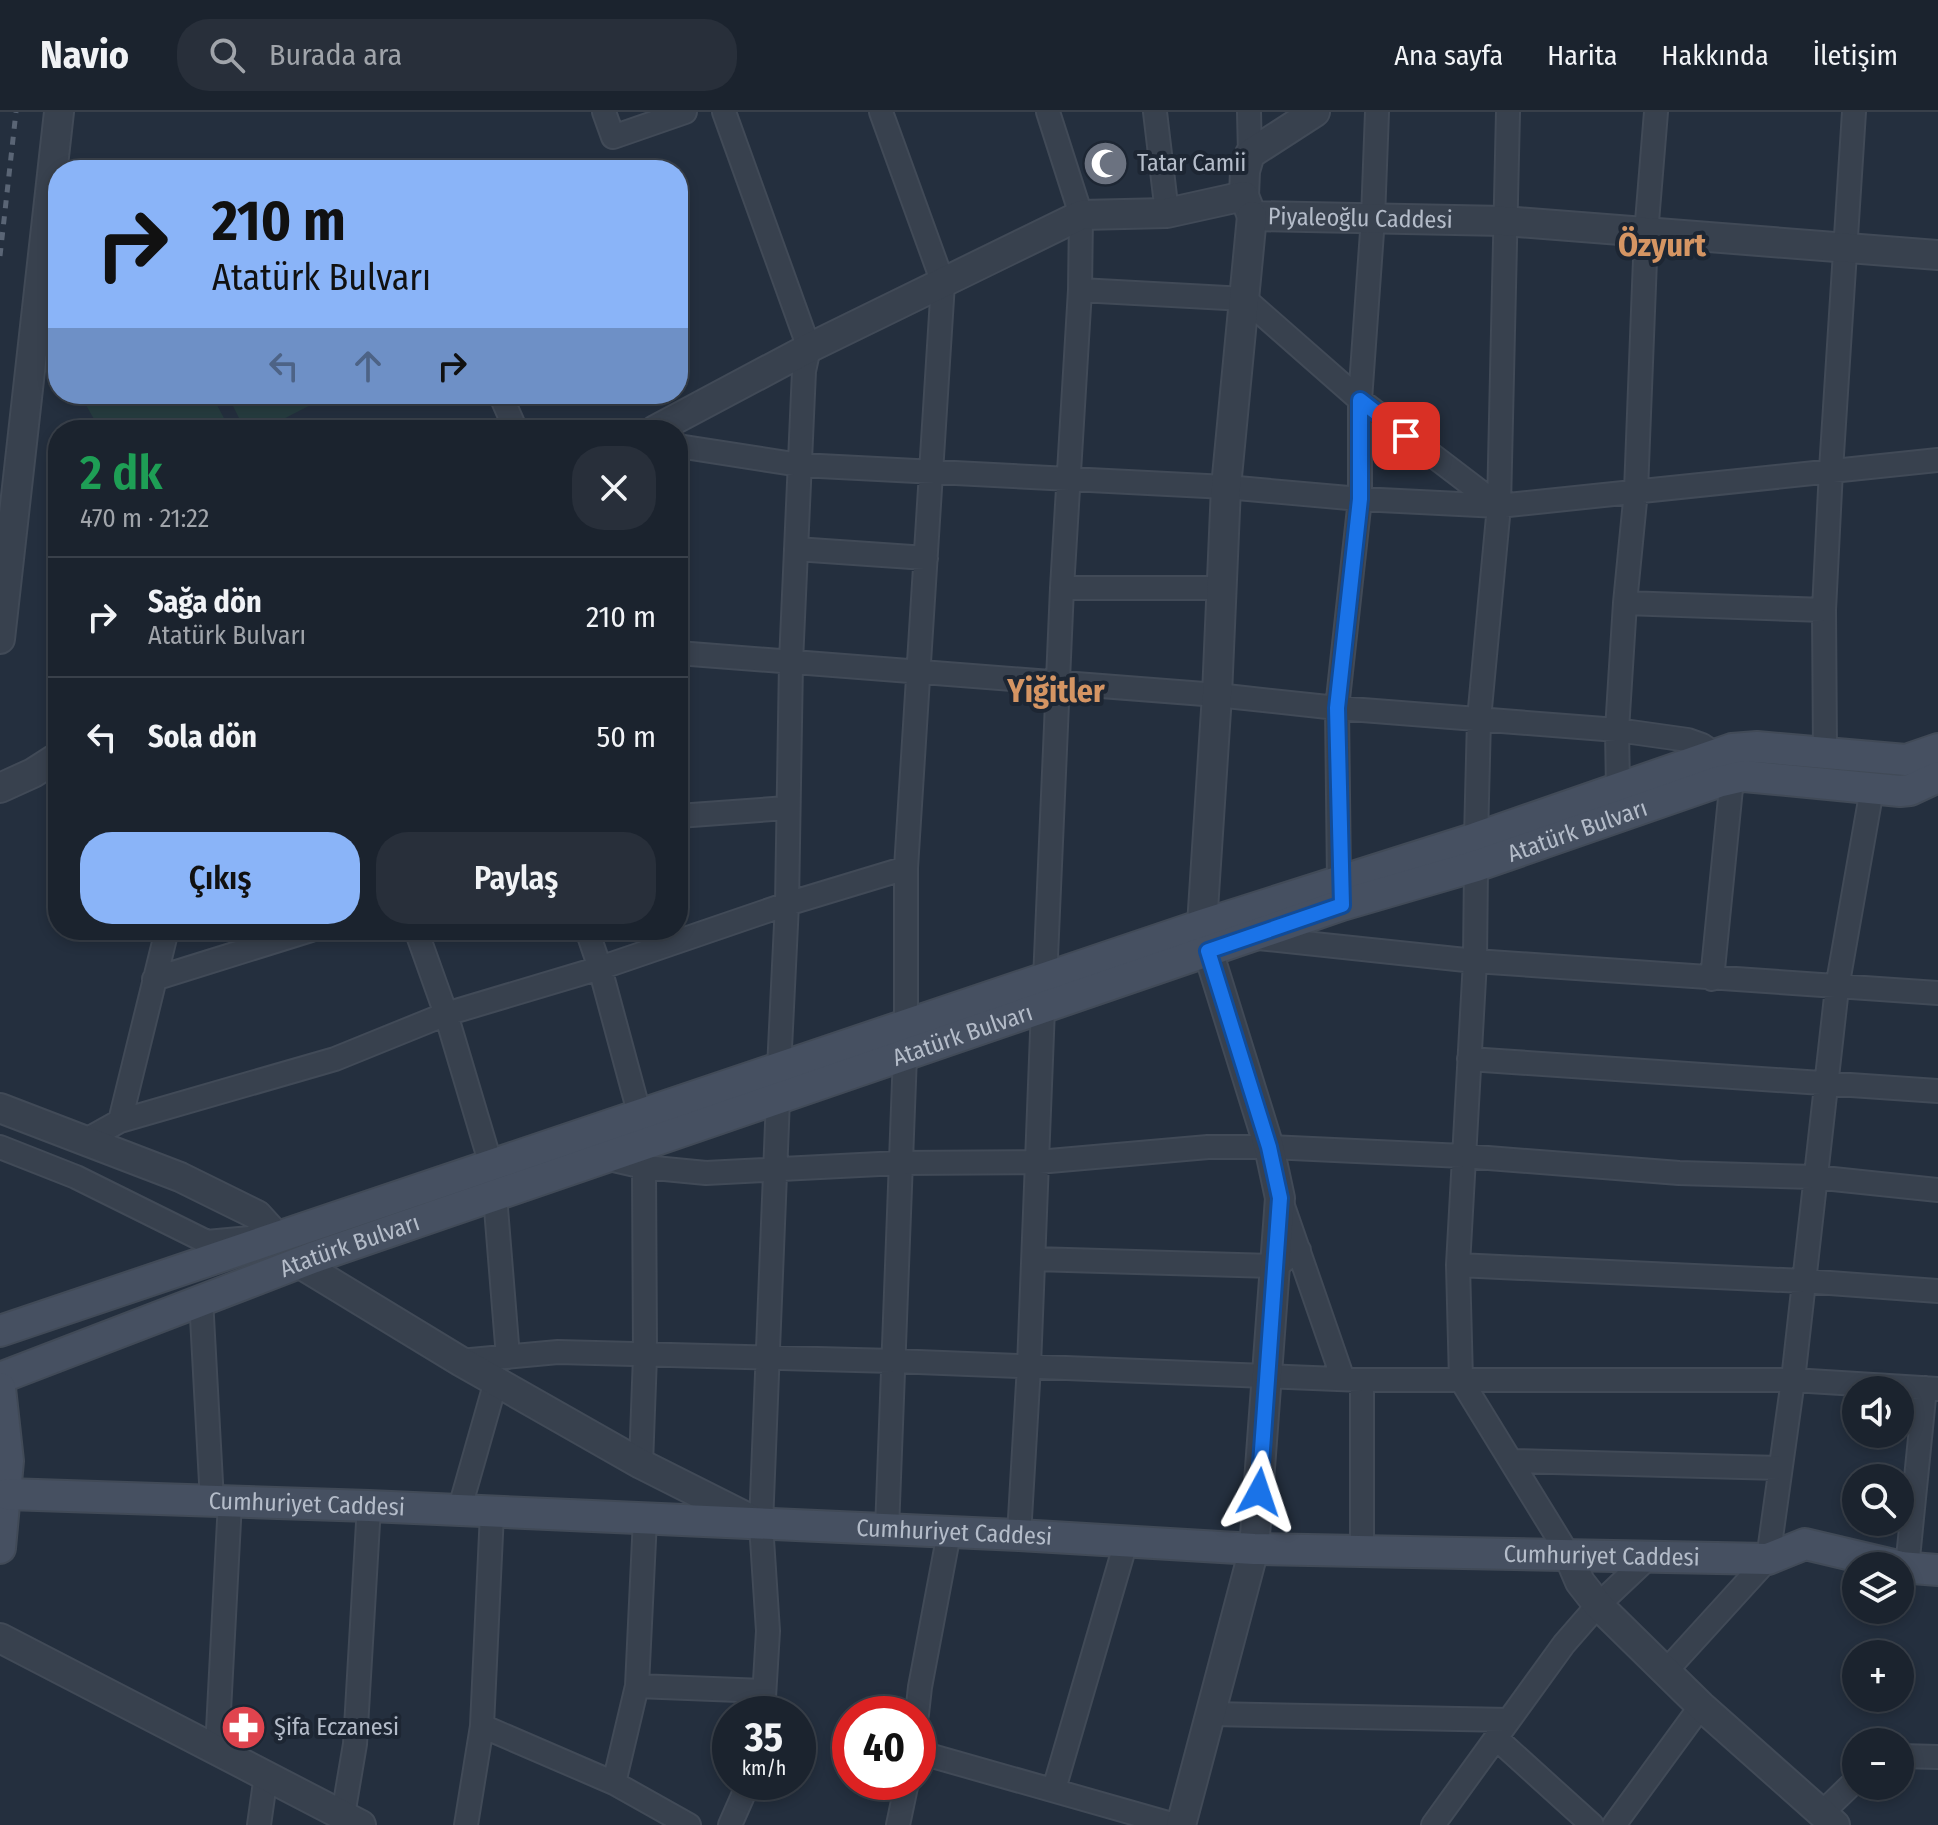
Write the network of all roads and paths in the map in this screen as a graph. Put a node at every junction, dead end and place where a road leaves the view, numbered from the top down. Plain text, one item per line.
1 (59, 112) edge
2 (604, 112) edge
3 (685, 112) edge
4 (724, 112) edge
5 (881, 112) edge
6 (1048, 112) edge
7 (1155, 112) edge
8 (1249, 112) edge
9 (1315, 112) edge
10 (1377, 112) edge
11 (1508, 112) edge
12 (1656, 112) edge
13 (1854, 112) edge
14 (1250, 154) junction
15 (54, 160) edge
16 (1248, 206) junction
17 (48, 210) edge
18 (1167, 213) junction
19 (1081, 215) junction
20 (1373, 218) junction
21 (1504, 221) junction
22 (1646, 234) junction
23 (1846, 248) junction
24 (1938, 255) edge
25 (943, 283) junction
26 (1080, 290) junction
27 (1245, 299) junction
28 (809, 348) junction
29 (1360, 400) junction
30 (674, 420) edge
31 (688, 448) edge
32 (1938, 460) edge
33 (800, 465) junction
34 (1831, 470) junction
35 (930, 472) junction
36 (1067, 480) junction
37 (1226, 487) junction
38 (1636, 491) junction
39 (1360, 499) junction
40 (1499, 506) junction
41 (796, 549) junction
42 (926, 558) junction
43 (1062, 588) junction
44 (1221, 588) junction
45 (1625, 603) junction
46 (1824, 610) junction
47 (0, 639) edge
48 (688, 654) edge
49 (791, 662) junction
50 (919, 674) junction
51 (1059, 684) junction
52 (1217, 695) junction
53 (1337, 708) junction
54 (1479, 719) junction
55 (1617, 730) junction
56 (1825, 754) junction
57 (48, 763) edge
58 (1725, 766) junction
59 (1931, 771) edge
60 (0, 788) edge
61 (1872, 789) junction
62 (1622, 801) junction
63 (787, 808) junction
64 (688, 815) edge
65 (1476, 852) junction
66 (906, 868) junction
67 (1341, 893) junction
68 (787, 904) junction
69 (1250, 937) junction
70 (688, 938) edge
71 (1205, 938) junction
72 (164, 940) edge
73 (251, 940) edge
74 (420, 940) edge
75 (590, 940) edge
76 (682, 940) edge
77 (1475, 961) junction
78 (600, 968) junction
79 (154, 979) junction
80 (1712, 979) junction
81 (1837, 988) junction
82 (1938, 993) edge
83 (1044, 994) junction
84 (446, 1014) junction
85 (905, 1041) junction
86 (1469, 1059) junction
87 (1825, 1083) junction
88 (779, 1084) junction
89 (1938, 1091) edge
90 (0, 1108) edge
91 (640, 1116) junction
92 (120, 1121) junction
93 (86, 1140) junction
94 (0, 1147) edge
95 (1269, 1147) junction
96 (642, 1156) junction
97 (1463, 1156) junction
98 (1038, 1162) junction
99 (899, 1163) junction
100 (491, 1165) junction
101 (774, 1170) junction
102 (1814, 1177) junction
103 (1938, 1190) edge
104 (495, 1196) junction
105 (277, 1237) junction
106 (1288, 1258) junction
107 (1034, 1259) junction
108 (299, 1263) junction
109 (1458, 1265) junction
110 (1803, 1281) junction
111 (1938, 1291) edge
112 (201, 1299) junction
113 (0, 1331) edge
114 (645, 1356) junction
115 (768, 1360) junction
116 (893, 1361) junction
117 (1029, 1366) junction
118 (502, 1369) junction
119 (1269, 1377) junction
120 (0, 1378) edge
121 (1352, 1380) junction
122 (1461, 1380) junction
123 (1793, 1380) junction
124 (0, 1388) edge
125 (1932, 1388) edge
126 (1512, 1461) junction
127 (641, 1464) junction
128 (1780, 1468) junction
129 (2, 1493) edge
130 (221, 1501) junction
131 (369, 1506) junction
132 (459, 1511) junction
133 (492, 1513) junction
134 (645, 1519) junction
135 (761, 1524) junction
136 (887, 1530) junction
137 (949, 1533) junction
138 (1019, 1535) junction
139 (1126, 1542) junction
140 (0, 1548) edge
141 (1254, 1549) junction
142 (1362, 1550) junction
143 (1904, 1552) edge
144 (1842, 1553) edge
145 (1568, 1554) junction
146 (1651, 1555) junction
147 (1768, 1559) junction
148 (1914, 1568) edge
149 (1938, 1570) edge
150 (1598, 1605) junction
151 (0, 1638) edge
152 (1666, 1671) junction
153 (637, 1686) junction
154 (764, 1691) junction
155 (764, 1696) edge
156 (919, 1696) edge
157 (1701, 1706) junction
158 (1211, 1714) junction
159 (1509, 1720) junction
160 (482, 1726) junction
161 (1496, 1738) junction
162 (217, 1749) junction
163 (1914, 1756) edge
164 (936, 1757) edge
165 (1938, 1757) edge
166 (266, 1775) junction
167 (614, 1783) junction
168 (1054, 1789) junction
169 (741, 1800) edge
170 (903, 1800) edge
171 (1842, 1800) edge
172 (1828, 1819) edge
173 (352, 1820) edge
174 (259, 1825) edge
175 (466, 1825) edge
176 (689, 1825) edge
177 (730, 1825) edge
178 (898, 1825) edge
179 (1178, 1825) edge
180 (1433, 1825) edge
181 (1592, 1825) edge
182 (1614, 1825) edge

1 - 15 street
2 - 3 street
4 - 28 street
5 - 25 street
6 - 19 street
7 - 18 street
8 - 14 street
9 - 14 street
10 - 20 street
11 - 21 street
12 - 22 street
13 - 23 street
14 - 16 street
16 - 18 street, Piyaleoğlu Caddesi
16 - 20 street, Piyaleoğlu Caddesi
16 - 27 street
17 - 47 street
18 - 19 street, Piyaleoğlu Caddesi
19 - 25 street, Piyaleoğlu Caddesi
19 - 26 street
20 - 21 street, Piyaleoğlu Caddesi
20 - 29 street
21 - 22 street, Piyaleoğlu Caddesi
21 - 40 street
22 - 23 street, Piyaleoğlu Caddesi
22 - 38 street
23 - 24 street, Piyaleoğlu Caddesi
23 - 34 street
25 - 28 street, Piyaleoğlu Caddesi
25 - 35 street
26 - 27 street
26 - 36 street
27 - 29 street
27 - 37 street
28 - 30 street, Piyaleoğlu Caddesi
28 - 33 street
29 - 39 street
29 - 40 street
31 - 33 street
32 - 34 street
33 - 35 street
33 - 41 street
34 - 38 street
34 - 46 street
35 - 36 street
35 - 42 street
36 - 37 street
36 - 43 street
37 - 39 street
37 - 44 street
38 - 40 street
38 - 45 street
39 - 40 street
39 - 53 street
40 - 54 street
41 - 42 street
41 - 49 street
42 - 50 street
43 - 44 street
43 - 51 street
44 - 52 street
45 - 46 street
45 - 55 street
46 - 56 street
48 - 49 street
49 - 50 street
49 - 63 street
50 - 51 street
50 - 66 street
51 - 52 street
51 - 83 street
52 - 53 street
52 - 71 street
53 - 54 street
53 - 67 street
54 - 55 street
54 - 65 street
55 - 58 street
55 - 62 street
56 - 58 main road, Atatürk Bulvarı
56 - 59 main road, Atatürk Bulvarı
57 - 60 street
58 - 61 main road, Atatürk Bulvarı
58 - 62 main road, Atatürk Bulvarı
58 - 80 street
59 - 61 main road, Atatürk Bulvarı
61 - 81 street
62 - 65 main road, Atatürk Bulvarı
63 - 64 street
63 - 68 street
65 - 67 main road, Atatürk Bulvarı
65 - 77 street
66 - 68 street
66 - 85 street
67 - 69 main road, Atatürk Bulvarı
67 - 71 main road, Atatürk Bulvarı
68 - 70 street
68 - 88 street
69 - 71 main road, Atatürk Bulvarı
69 - 77 street
71 - 83 main road, Atatürk Bulvarı
71 - 95 street
72 - 79 street
73 - 79 street
74 - 84 street
75 - 78 street
76 - 78 street
77 - 80 street
77 - 86 street
78 - 84 street
78 - 91 street
79 - 92 street
80 - 81 street
81 - 82 street
81 - 87 street
83 - 85 main road, Atatürk Bulvarı
83 - 98 street
84 - 92 street
84 - 100 street
85 - 88 main road, Atatürk Bulvarı
85 - 99 street
86 - 87 street
86 - 97 street
87 - 89 street
87 - 102 street
88 - 91 main road, Atatürk Bulvarı
88 - 96 main road, Atatürk Bulvarı
88 - 101 street
90 - 93 street
91 - 96 main road
91 - 100 main road, Atatürk Bulvarı
92 - 93 street
93 - 105 street
94 - 105 street
95 - 97 street
95 - 98 street
95 - 106 street
96 - 101 street
96 - 104 main road, Atatürk Bulvarı
96 - 114 street
97 - 102 street
97 - 109 street
98 - 99 street
98 - 107 street
99 - 101 street
99 - 116 street
100 - 104 main road
100 - 105 main road, Atatürk Bulvarı
101 - 115 street
102 - 103 street
102 - 110 street
104 - 108 main road, Atatürk Bulvarı
104 - 118 street
105 - 113 main road, Atatürk Bulvarı
106 - 107 street
106 - 119 street
106 - 121 street
107 - 117 street
108 - 112 main road, Atatürk Bulvarı
108 - 118 street
109 - 110 street
109 - 122 street
110 - 111 street
110 - 123 street
112 - 120 main road, Atatürk Bulvarı
112 - 130 street
114 - 115 street
114 - 118 street
114 - 127 street
115 - 116 street
115 - 135 street
116 - 117 street
116 - 136 street
117 - 119 street
117 - 138 street
118 - 127 street
118 - 132 street
119 - 121 street
119 - 141 street
121 - 122 street
121 - 142 street
122 - 123 street
122 - 126 street
123 - 125 street
123 - 128 street
124 - 129 main road
125 - 143 street
126 - 128 street
126 - 145 street
127 - 135 street
128 - 147 street
129 - 130 main road, Cumhuriyet Caddesi
129 - 140 main road
130 - 131 main road, Cumhuriyet Caddesi
130 - 162 street
131 - 132 main road, Cumhuriyet Caddesi
131 - 173 street
132 - 133 main road, Cumhuriyet Caddesi
133 - 134 main road, Cumhuriyet Caddesi
133 - 160 street
134 - 135 main road, Cumhuriyet Caddesi
134 - 153 street
135 - 136 main road, Cumhuriyet Caddesi
135 - 154 street
136 - 137 main road, Cumhuriyet Caddesi
137 - 138 main road, Cumhuriyet Caddesi
137 - 156 street
138 - 139 main road, Cumhuriyet Caddesi
139 - 141 main road, Cumhuriyet Caddesi
139 - 168 street
141 - 142 main road, Cumhuriyet Caddesi
141 - 158 street
142 - 145 main road, Cumhuriyet Caddesi
144 - 147 main road, Cumhuriyet Caddesi
145 - 146 main road, Cumhuriyet Caddesi
145 - 150 street
146 - 147 main road, Cumhuriyet Caddesi
146 - 150 street
147 - 152 street
148 - 149 main road, Cumhuriyet Caddesi
150 - 152 street
150 - 159 street
151 - 162 street
152 - 157 street
153 - 154 street
153 - 167 street
154 - 155 street
157 - 172 street
157 - 182 street
158 - 159 street
158 - 179 street
159 - 161 street
160 - 167 street
160 - 175 street
161 - 180 street
161 - 181 street
162 - 166 street
163 - 165 street
164 - 168 street
166 - 173 street
166 - 174 street
167 - 176 street
168 - 179 street
169 - 177 street
170 - 178 street
171 - 172 street

